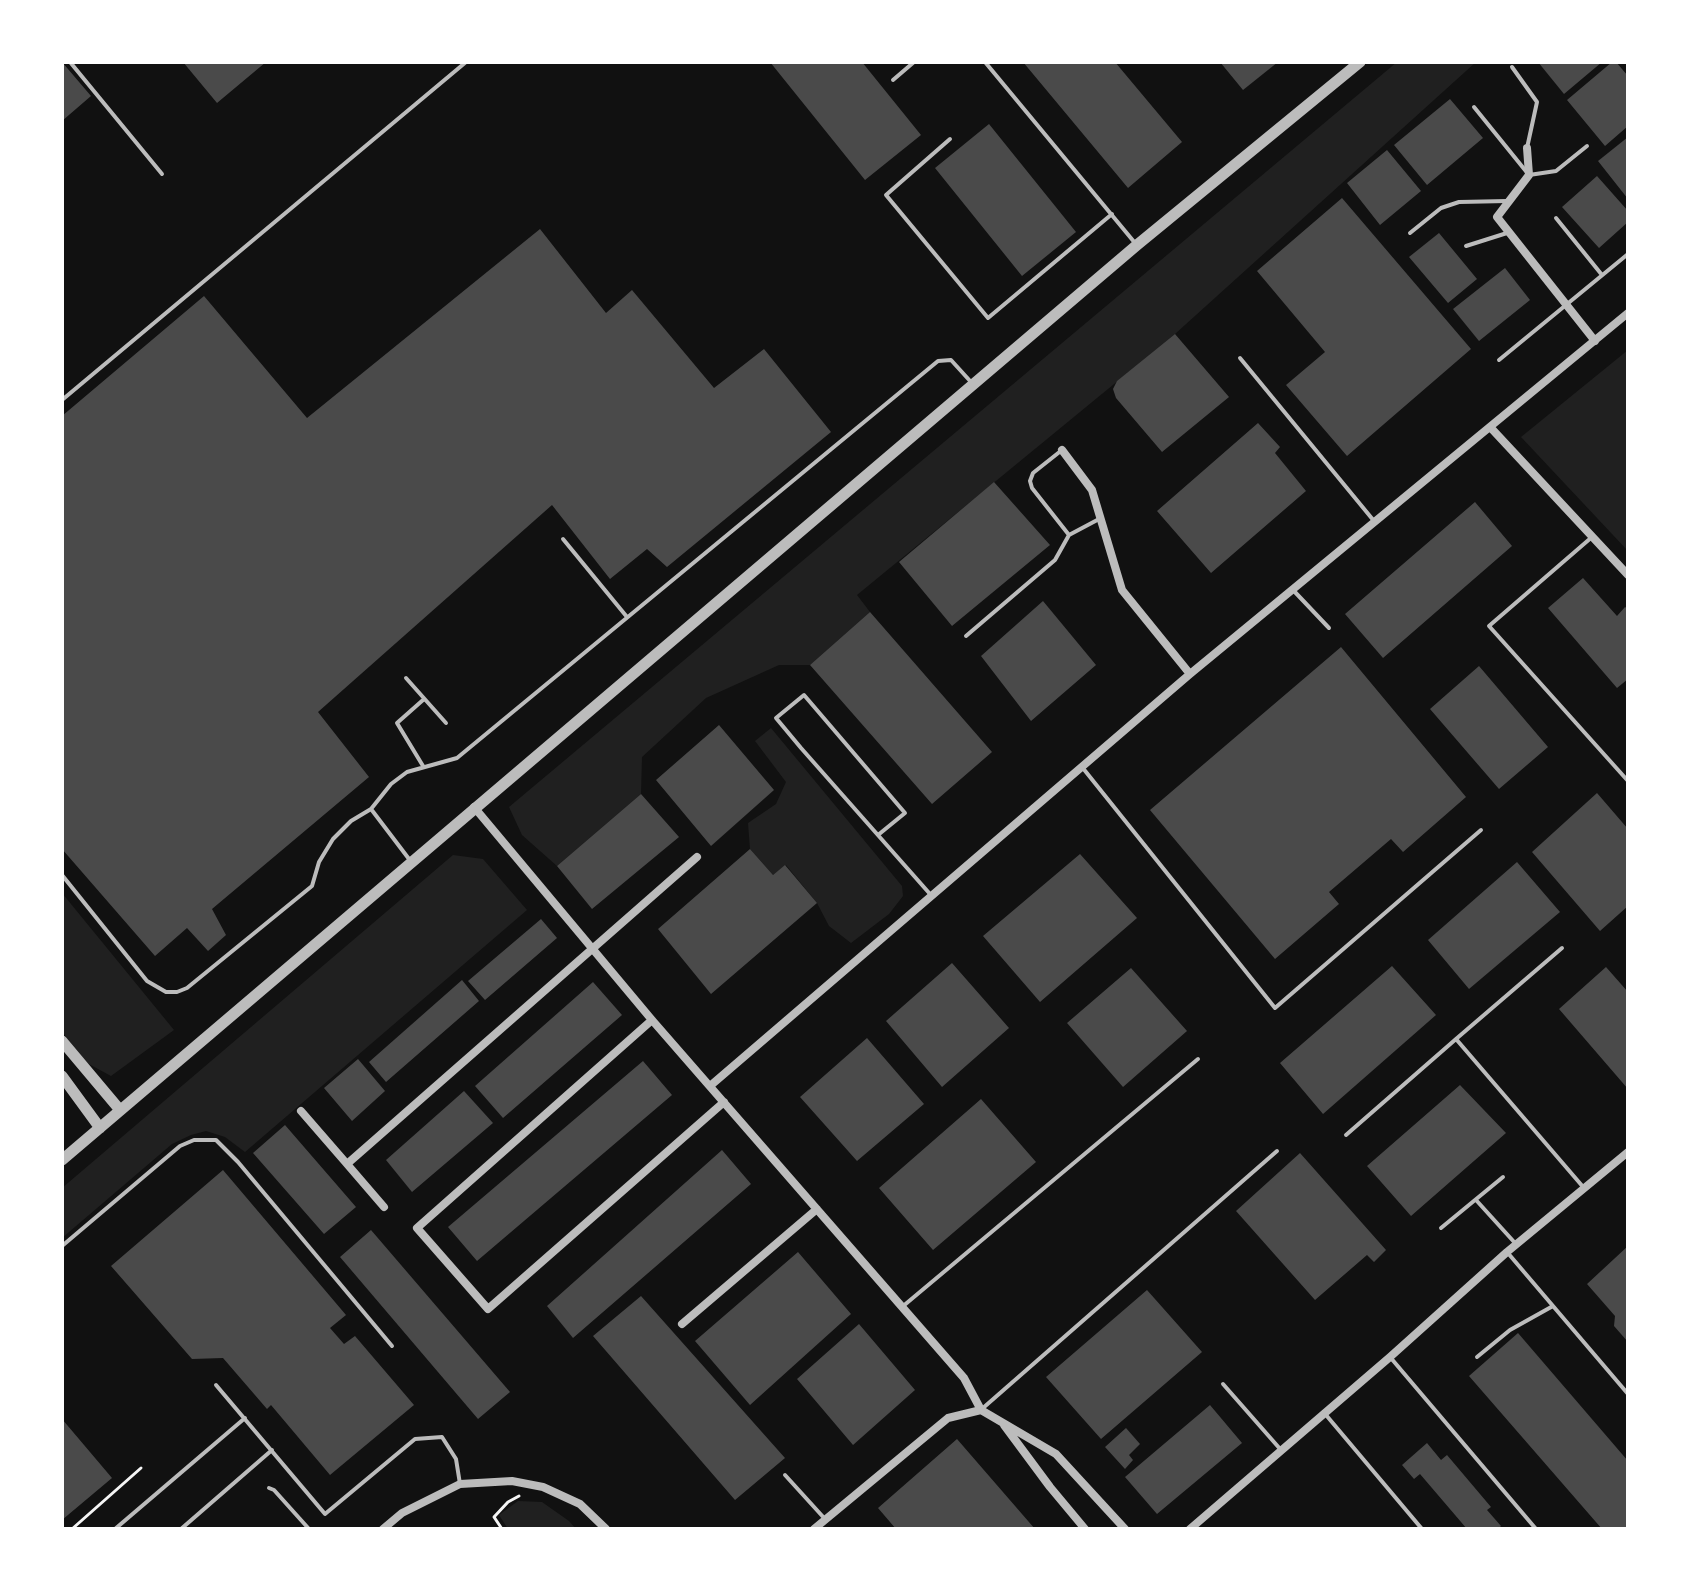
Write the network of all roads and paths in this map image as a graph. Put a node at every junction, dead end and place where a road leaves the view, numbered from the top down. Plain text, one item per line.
1 (70, 62) edge
2 (466, 62) edge
3 (914, 62) edge
4 (986, 62) edge
5 (1360, 62) edge
6 (1512, 67) dead end
7 (893, 80) dead end
8 (1474, 107) dead end
9 (950, 139) dead end
10 (1587, 146) dead end
11 (1527, 148) joint
12 (162, 174) dead end
13 (1529, 175) junction
14 (1510, 201) junction
15 (1112, 214) junction
16 (1556, 218) dead end
17 (1509, 232) junction
18 (1410, 233) dead end
19 (1137, 245) junction
20 (1466, 246) dead end
21 (1628, 254) edge
22 (1602, 275) junction
23 (1566, 304) junction
24 (1628, 313) edge
25 (1595, 341) junction
26 (1240, 358) dead end
27 (1499, 360) dead end
28 (973, 384) junction
29 (62, 400) edge
30 (1491, 428) junction
31 (1062, 450) joint
32 (1101, 518) junction
33 (1375, 523) junction
34 (1069, 535) junction
35 (1592, 537) junction
36 (563, 539) dead end
37 (1628, 575) edge
38 (1293, 590) junction
39 (627, 617) junction
40 (1329, 628) dead end
41 (966, 636) dead end
42 (1190, 674) junction
43 (406, 678) dead end
44 (423, 700) junction
45 (446, 723) dead end
46 (424, 767) junction
47 (1082, 767) junction
48 (1628, 781) edge
49 (474, 807) junction
50 (371, 809) junction
51 (1481, 830) dead end
52 (878, 835) junction
53 (697, 857) dead end
54 (411, 861) junction
55 (62, 875) edge
56 (931, 896) junction
57 (1562, 948) dead end
58 (593, 949) junction
59 (652, 1020) junction
60 (1456, 1039) junction
61 (62, 1041) edge
62 (1198, 1059) dead end
63 (62, 1076) edge
64 (710, 1086) junction
65 (724, 1102) junction
66 (120, 1110) junction
67 (301, 1111) dead end
68 (100, 1128) junction
69 (1346, 1135) dead end
70 (1277, 1151) dead end
71 (1626, 1156) edge
72 (62, 1160) edge
73 (347, 1164) junction
74 (1503, 1177) dead end
75 (1584, 1188) junction
76 (1476, 1200) junction
77 (384, 1207) dead end
78 (817, 1209) junction
79 (1441, 1228) dead end
80 (1516, 1244) junction
81 (62, 1246) edge
82 (1507, 1252) junction
83 (1553, 1306) junction
84 (902, 1307) junction
85 (682, 1324) dead end
86 (392, 1346) dead end
87 (1390, 1357) junction
88 (1477, 1357) dead end
89 (1223, 1384) dead end
90 (216, 1385) dead end
91 (1628, 1394) edge
92 (981, 1410) junction
93 (1324, 1413) junction
94 (245, 1418) junction
95 (1003, 1423) junction
96 (272, 1450) junction
97 (1281, 1450) junction
98 (141, 1468) dead end
99 (785, 1475) dead end
100 (460, 1484) junction
101 (536, 1485) junction
102 (269, 1488) dead end
103 (825, 1519) junction
104 (72, 1529) edge
105 (115, 1529) edge
106 (181, 1529) edge
107 (309, 1529) edge
108 (383, 1529) edge
109 (502, 1529) edge
110 (606, 1529) edge
111 (814, 1529) edge
112 (1085, 1529) edge
113 (1125, 1529) edge
114 (1190, 1529) edge
115 (1422, 1529) edge
116 (1536, 1529) edge

1 - 12 lane
2 - 29 lane
3 - 7 lane
4 - 15 lane
5 - 19 street
6 - 11 lane
8 - 13 lane
9 - 15 lane
10 - 13 lane
11 - 13 street
13 - 14 street
14 - 17 street
14 - 18 lane
15 - 19 lane
16 - 22 lane
17 - 20 lane
17 - 23 street
19 - 28 street
21 - 22 lane
22 - 23 lane
23 - 25 street
23 - 27 lane
24 - 25 street
25 - 30 street
26 - 33 lane
28 - 39 lane
28 - 49 street
30 - 33 street
30 - 35 street
31 - 32 street
31 - 34 lane
32 - 34 lane
32 - 42 street
33 - 38 street
34 - 41 lane
35 - 37 street
35 - 48 lane
36 - 39 lane
38 - 40 lane
38 - 42 street
39 - 46 lane
42 - 47 street
43 - 44 lane
44 - 45 lane
44 - 46 lane
46 - 50 lane
47 - 51 lane
47 - 56 street
49 - 54 street
49 - 58 street
50 - 54 lane
50 - 55 lane
52 - 52 lane
52 - 56 lane
53 - 58 street
54 - 66 street
56 - 64 street
57 - 60 lane
58 - 59 street
58 - 73 street
59 - 64 street
59 - 65 street
60 - 69 lane
60 - 75 lane
61 - 66 street
62 - 84 lane
63 - 68 street
64 - 65 street
65 - 78 street
66 - 68 street
67 - 73 street
68 - 72 street
70 - 92 lane
71 - 75 street
73 - 77 street
74 - 76 lane
75 - 80 street
76 - 79 lane
76 - 80 lane
78 - 84 street
78 - 85 street
80 - 82 street
81 - 86 lane
82 - 83 lane
82 - 87 street
83 - 88 lane
83 - 91 lane
84 - 92 street
87 - 93 street
87 - 116 lane
89 - 97 lane
90 - 94 lane
92 - 95 street
92 - 103 street
93 - 97 street
93 - 115 lane
94 - 96 lane
94 - 105 lane
95 - 112 street
95 - 113 street
96 - 100 lane
96 - 106 lane
97 - 114 street
98 - 104 path
99 - 103 lane
100 - 101 street
100 - 108 street
101 - 109 path
101 - 110 street
102 - 107 lane
103 - 111 street

